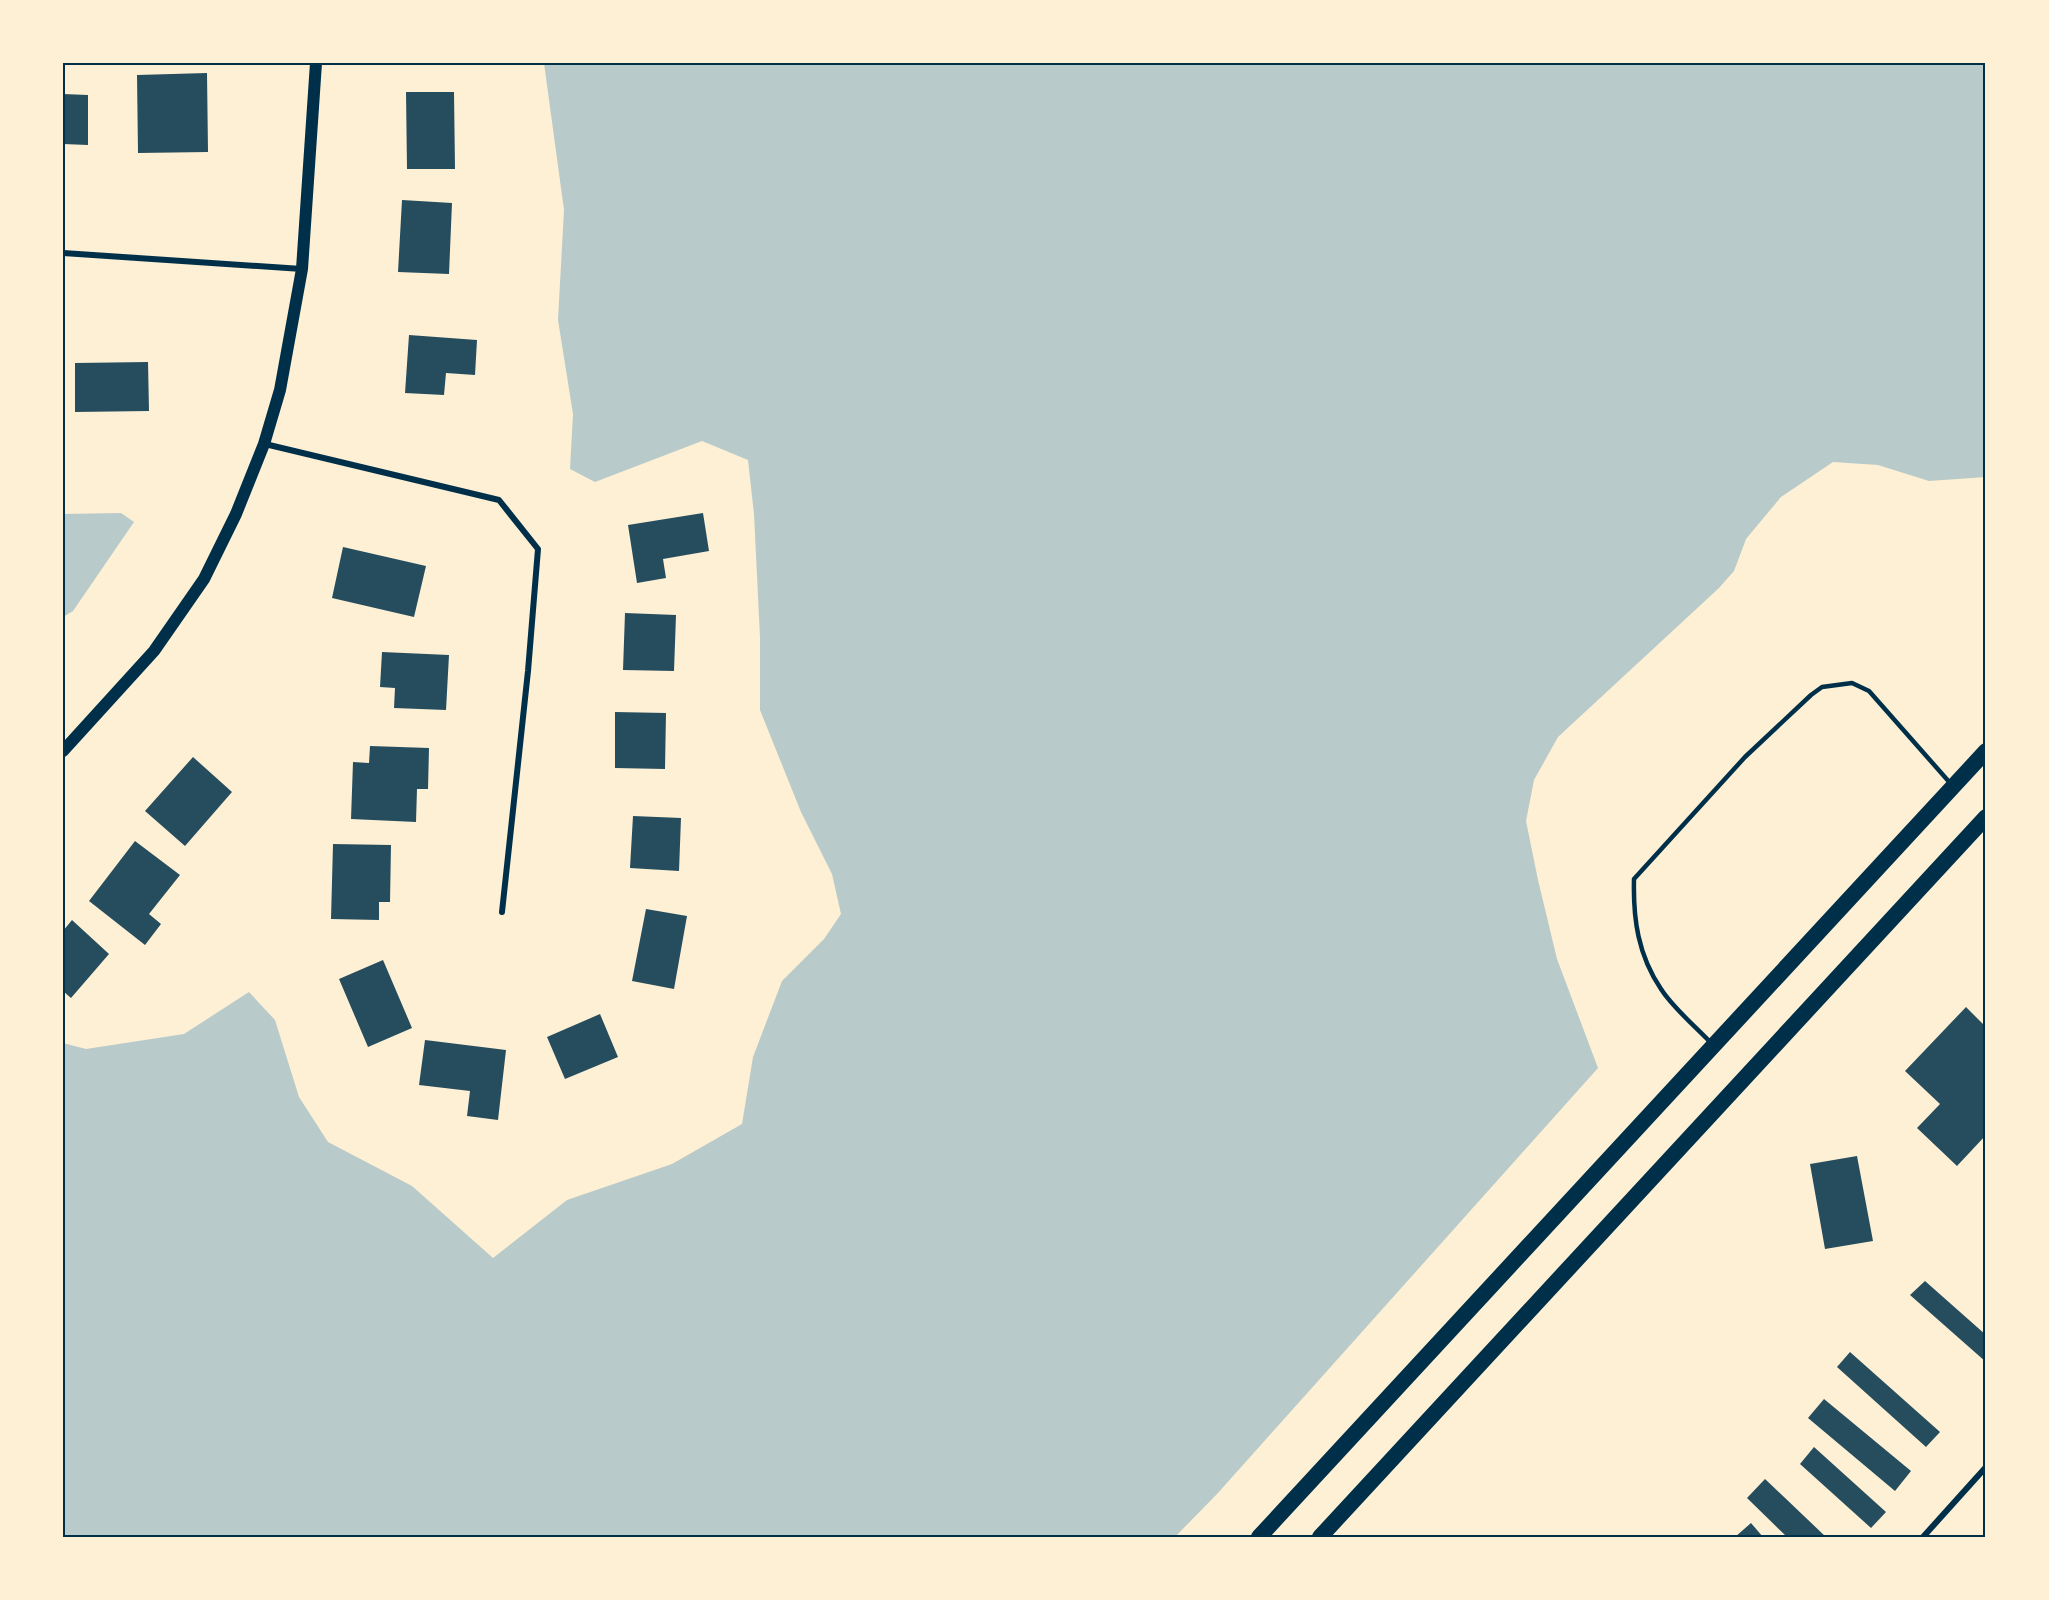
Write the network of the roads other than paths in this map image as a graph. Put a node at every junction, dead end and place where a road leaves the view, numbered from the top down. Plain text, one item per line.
1 (316, 63) edge
2 (63, 253) edge
3 (302, 269) junction
4 (264, 444) junction
5 (63, 751) edge
6 (1986, 752) edge
7 (1953, 787) junction
8 (1986, 817) edge
9 (502, 912) dead end
10 (1713, 1046) junction
11 (1986, 1467) edge
12 (1259, 1537) edge
13 (1320, 1537) edge
14 (1923, 1537) edge

1 - 3 main road
2 - 3 street
3 - 4 main road
4 - 5 main road
4 - 9 street
6 - 7 highway
7 - 10 highway
7 - 10 lane
8 - 13 highway
10 - 12 highway
11 - 14 street

